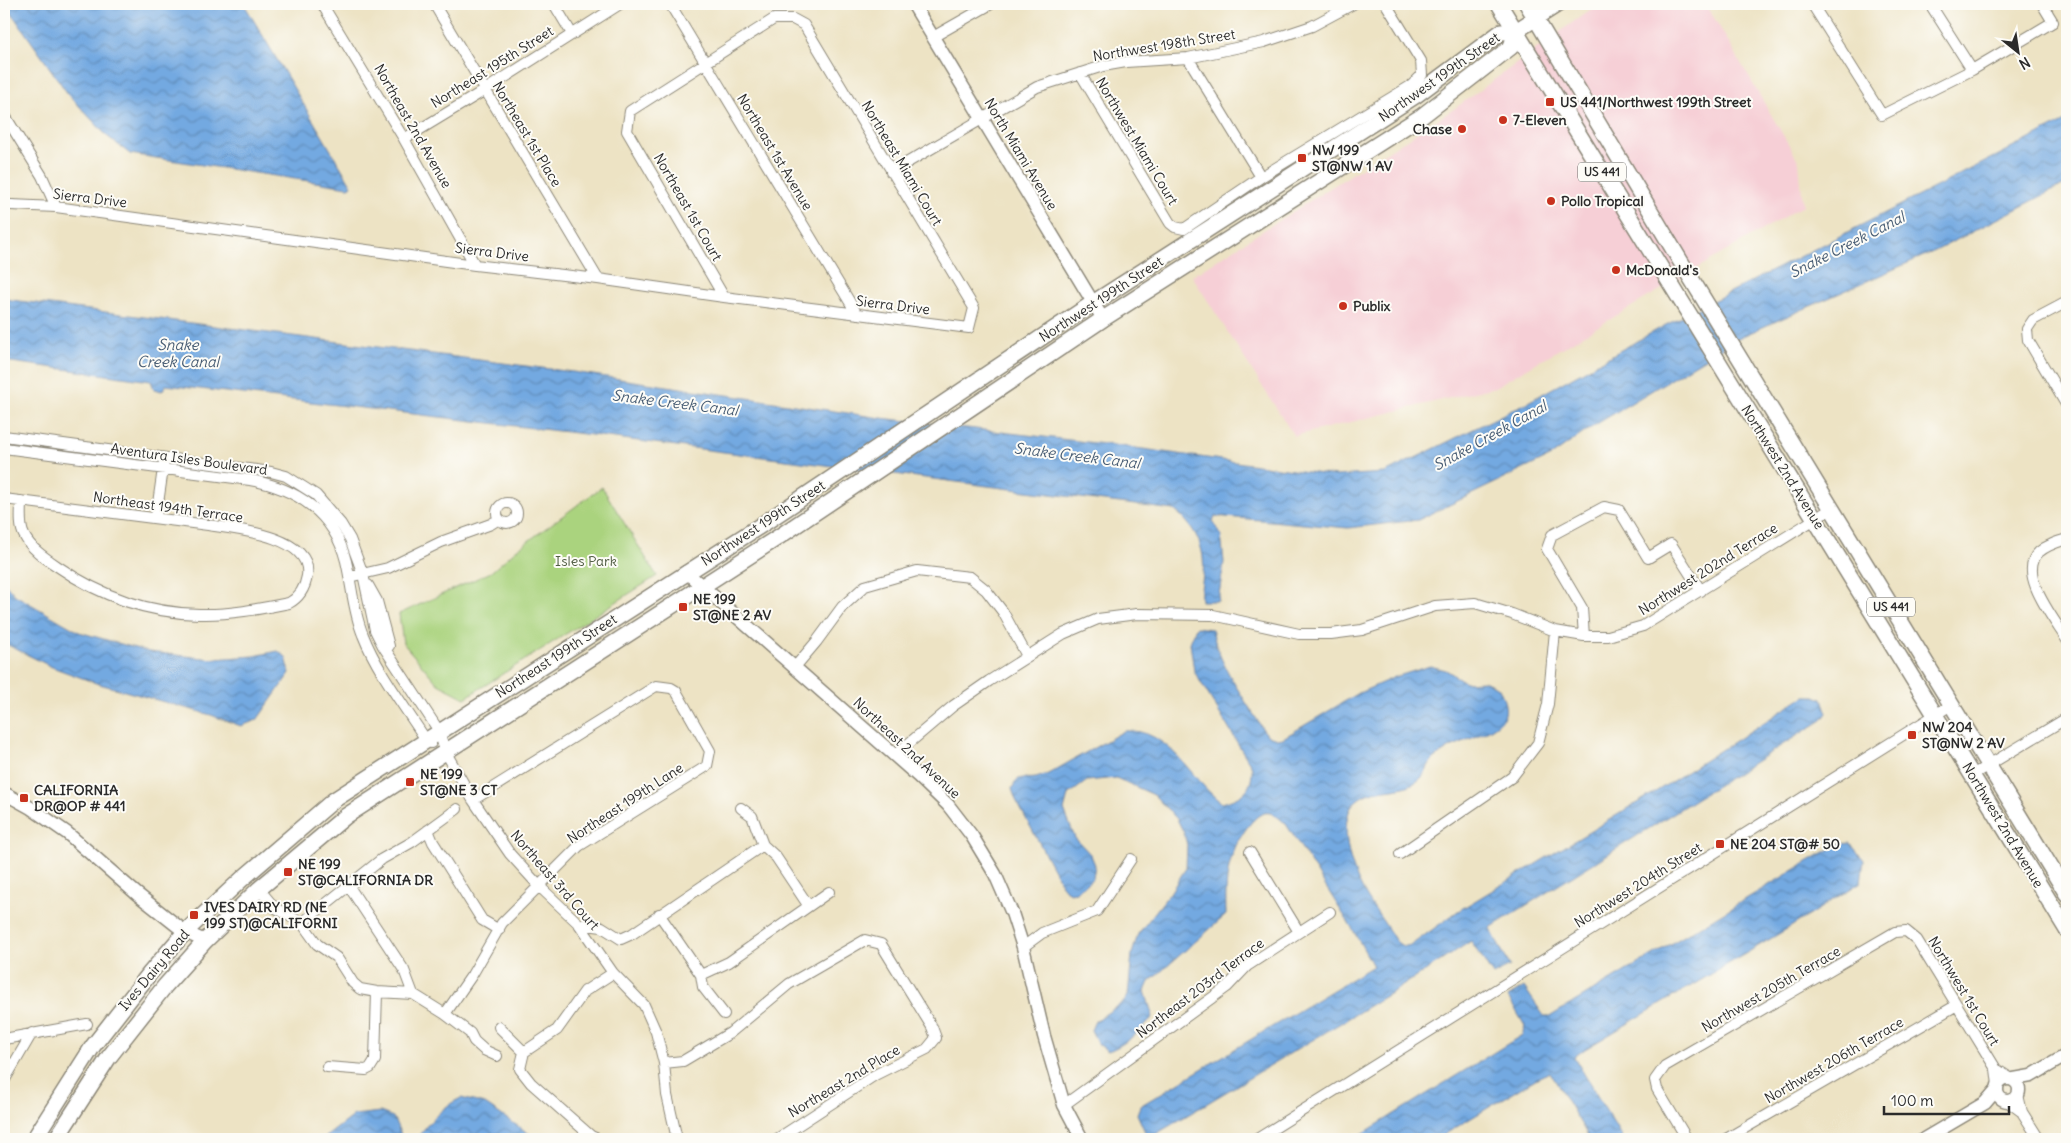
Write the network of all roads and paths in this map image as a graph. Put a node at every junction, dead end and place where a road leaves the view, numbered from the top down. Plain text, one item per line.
1 (322, 4) edge
2 (434, 4) edge
3 (554, 4) edge
4 (620, 4) edge
5 (670, 4) edge
6 (913, 4) edge
7 (991, 4) edge
8 (1353, 4) edge
9 (1386, 4) edge
10 (1500, 4) edge
11 (1527, 4) edge
12 (1558, 4) edge
13 (1812, 4) edge
14 (1930, 4) edge
15 (2042, 4) edge
16 (1536, 18) junction
17 (1516, 31) junction
18 (572, 34) junction
19 (933, 37) junction
20 (1188, 58) junction
21 (705, 62) junction
22 (1972, 70) junction
23 (1080, 74) junction
24 (485, 90) junction
25 (4, 114) edge
26 (982, 119) junction
27 (404, 139) junction
28 (891, 172) junction
29 (1261, 177) junction
30 (1642, 196) junction
31 (11, 205) dead end
32 (56, 207) junction
33 (1624, 207) junction
34 (475, 265) junction
35 (598, 279) junction
36 (724, 297) junction
37 (2067, 302) edge
38 (1093, 303) junction
39 (857, 314) junction
40 (1103, 319) junction
41 (970, 328) joint
42 (2067, 406) edge
43 (1772, 412) junction
44 (1755, 421) junction
45 (4, 436) edge
46 (4, 448) edge
47 (165, 457) junction
48 (163, 468) junction
49 (4, 499) edge
50 (21, 501) junction
51 (1831, 509) junction
52 (156, 518) junction
53 (499, 519) dead end
54 (1816, 519) junction
55 (2067, 538) edge
56 (686, 572) junction
57 (363, 574) junction
58 (349, 577) junction
59 (700, 586) junction
60 (1701, 591) junction
61 (1555, 631) junction
62 (1584, 636) junction
63 (2067, 640) edge
64 (1027, 656) junction
65 (795, 667) junction
66 (1951, 705) junction
67 (1935, 714) junction
68 (2067, 718) edge
69 (439, 731) junction
70 (426, 740) junction
71 (445, 751) junction
72 (895, 755) junction
73 (1988, 766) junction
74 (1972, 775) junction
75 (4, 793) edge
76 (474, 800) junction
77 (741, 808) dead end
78 (457, 809) dead end
79 (428, 830) junction
80 (763, 845) junction
81 (1250, 852) dead end
82 (1400, 854) dead end
83 (1131, 859) dead end
84 (348, 885) junction
85 (259, 889) junction
86 (542, 889) junction
87 (829, 892) dead end
88 (2067, 894) edge
89 (808, 905) junction
90 (1330, 912) dead end
91 (659, 914) junction
92 (302, 923) junction
93 (579, 924) junction
94 (499, 930) junction
95 (2067, 930) edge
96 (1906, 931) joint
97 (185, 932) junction
98 (1299, 932) junction
99 (205, 941) junction
100 (1023, 948) junction
101 (613, 973) junction
102 (701, 976) junction
103 (377, 992) junction
104 (413, 994) junction
105 (1957, 1005) junction
106 (445, 1014) junction
107 (724, 1014) dead end
108 (87, 1024) dead end
109 (499, 1027) dead end
110 (32, 1033) junction
111 (4, 1039) edge
112 (524, 1052) junction
113 (2067, 1055) edge
114 (497, 1056) dead end
115 (664, 1062) junction
116 (327, 1067) dead end
117 (1996, 1069) junction
118 (2031, 1076) junction
119 (2012, 1079) junction
120 (4, 1081) edge
121 (2007, 1094) junction
122 (1064, 1105) junction
123 (37, 1133) edge
124 (56, 1138) edge
125 (598, 1139) edge
126 (677, 1139) edge
127 (777, 1139) edge
128 (1082, 1139) edge
129 (1257, 1139) edge
130 (1687, 1139) edge
131 (1726, 1139) edge
132 (1924, 1139) edge
133 (2039, 1139) edge

1 - 27 street, Northeast 2nd Avenue
2 - 24 street, Northeast 1st Place
3 - 18 street
4 - 18 street, Northeast 195th Street
5 - 21 street, Northeast 1st Avenue
6 - 19 street, North Miami Avenue
7 - 19 street
8 - 20 street, Northwest 198th Street
9 - 29 street
10 - 17 main road, Northwest 2nd Avenue / US 441
11 - 16 main road, Northwest 2nd Avenue / US 441
12 - 16 main road, Northwest 199th Street
13 - 22 street
14 - 22 street
15 - 22 street
16 - 17 main road, Northwest 199th Street
16 - 30 main road, Northwest 2nd Avenue / US 441
17 - 33 main road, Northwest 2nd Avenue / US 441
17 - 38 main road, Northwest 199th Street
17 - 40 main road, Northwest 199th Street
18 - 24 street, Northeast 195th Street
19 - 26 street, North Miami Avenue
20 - 23 street, Northwest 198th Street
20 - 29 street
21 - 28 street, Northeast Miami Court
21 - 36 street, Northeast 1st Court
21 - 39 street, Northeast 1st Avenue
23 - 26 street, Northwest 198th Street
23 - 29 street, Northwest Miami Court
24 - 27 street, Northeast 195th Street
24 - 35 street, Northeast 1st Place
25 - 32 street
26 - 28 street, Northwest 198th Street
26 - 38 street, North Miami Avenue
27 - 34 street, Northeast 2nd Avenue
28 - 41 street, Northeast Miami Court
30 - 33 street
30 - 43 main road, Northwest 2nd Avenue / US 441
31 - 32 street, Sierra Drive
32 - 34 street, Sierra Drive
33 - 44 main road, Northwest 2nd Avenue / US 441
34 - 35 street, Sierra Drive
35 - 36 street, Sierra Drive
36 - 39 street, Sierra Drive
37 - 42 street
38 - 40 street, North Miami Avenue
38 - 56 main road, Northwest 199th Street
39 - 41 street, Sierra Drive
40 - 59 main road, Northwest 199th Street
43 - 44 street
43 - 51 main road, Northwest 2nd Avenue / US 441
44 - 54 main road, Northwest 2nd Avenue / US 441
45 - 47 street, Aventura Isles Boulevard
46 - 48 street, Aventura Isles Boulevard
47 - 48 street
47 - 57 street, Aventura Isles Boulevard
48 - 52 street
48 - 58 street, Aventura Isles Boulevard
49 - 50 street, Northeast 194th Terrace
50 - 52 street, Northeast 194th Terrace
50 - 52 street, Northeast 194th Terrace
51 - 54 street, Northwest 202nd Terrace
51 - 66 main road, Northwest 2nd Avenue / US 441
53 - 57 street
54 - 60 street, Northwest 202nd Terrace
54 - 67 main road, Northwest 2nd Avenue / US 441
55 - 63 street
56 - 59 street, Northeast 2nd Avenue
56 - 69 main road, Northeast 199th Street
57 - 58 street
57 - 69 street, Aventura Isles Boulevard
58 - 70 street, Aventura Isles Boulevard
59 - 65 street, Northeast 2nd Avenue
59 - 71 main road, Northeast 199th Street
60 - 62 street, Northwest 202nd Terrace
60 - 62 street
61 - 62 street, Northwest 202nd Terrace
61 - 64 street, Northwest 202nd Terrace
61 - 82 street
64 - 65 street
64 - 72 street, Northwest 202nd Terrace
65 - 72 street, Northeast 2nd Avenue
66 - 67 street, Northwest 204th Street
66 - 73 main road, Northwest 2nd Avenue / US 441
67 - 74 main road, Northwest 2nd Avenue / US 441
67 - 129 street, Northwest 204th Street
68 - 73 street
69 - 70 main road, Northeast 199th Street
69 - 71 street, Aventura Isles Boulevard
70 - 71 street, Aventura Isles Boulevard
70 - 97 main road, Ives Dairy Road
71 - 76 street, Northeast 3rd Court
71 - 85 main road, Ives Dairy Road
72 - 100 street, Northeast 2nd Avenue
73 - 74 street
73 - 88 main road, Northwest 2nd Avenue / US 441
74 - 95 main road, Northwest 2nd Avenue / US 441
75 - 97 street
76 - 86 street, Northeast 3rd Court
76 - 86 street, Northeast 199th Lane
77 - 80 street
78 - 79 street
79 - 84 street
79 - 94 street
80 - 89 street
80 - 91 street
81 - 98 street
83 - 100 street
84 - 92 street
84 - 104 street
85 - 92 street
85 - 99 main road, Ives Dairy Road
86 - 93 street, Northeast 3rd Court
86 - 94 street, Northeast 199th Lane
87 - 89 street
89 - 102 street
90 - 98 street, Northeast 203rd Terrace
91 - 93 street
91 - 102 street
92 - 103 street
93 - 101 street, Northeast 3rd Court
94 - 106 street, Northeast 199th Lane
96 - 105 street, Northwest 1st Court
96 - 130 street, Northwest 205th Terrace
97 - 99 street
97 - 123 main road, Ives Dairy Road
98 - 122 street, Northeast 203rd Terrace
99 - 124 main road, Ives Dairy Road
100 - 122 street, Northeast 2nd Avenue
101 - 112 street
101 - 115 street, Northeast 3rd Court
102 - 107 street
103 - 104 street
103 - 116 street
104 - 106 street
105 - 117 street, Northwest 1st Court
105 - 131 street, Northwest 206th Terrace
106 - 114 street
108 - 110 street
109 - 112 street
110 - 111 street
110 - 120 street
112 - 125 street
113 - 118 street
115 - 126 street, Northeast 3rd Court
115 - 127 street, Northeast 2nd Place
117 - 119 street, Northwest 1st Court
117 - 121 street, Northwest 1st Court
118 - 119 street
118 - 121 street
119 - 121 street
121 - 132 street
121 - 133 street
122 - 128 street, Northeast 2nd Avenue
123 - 124 street

